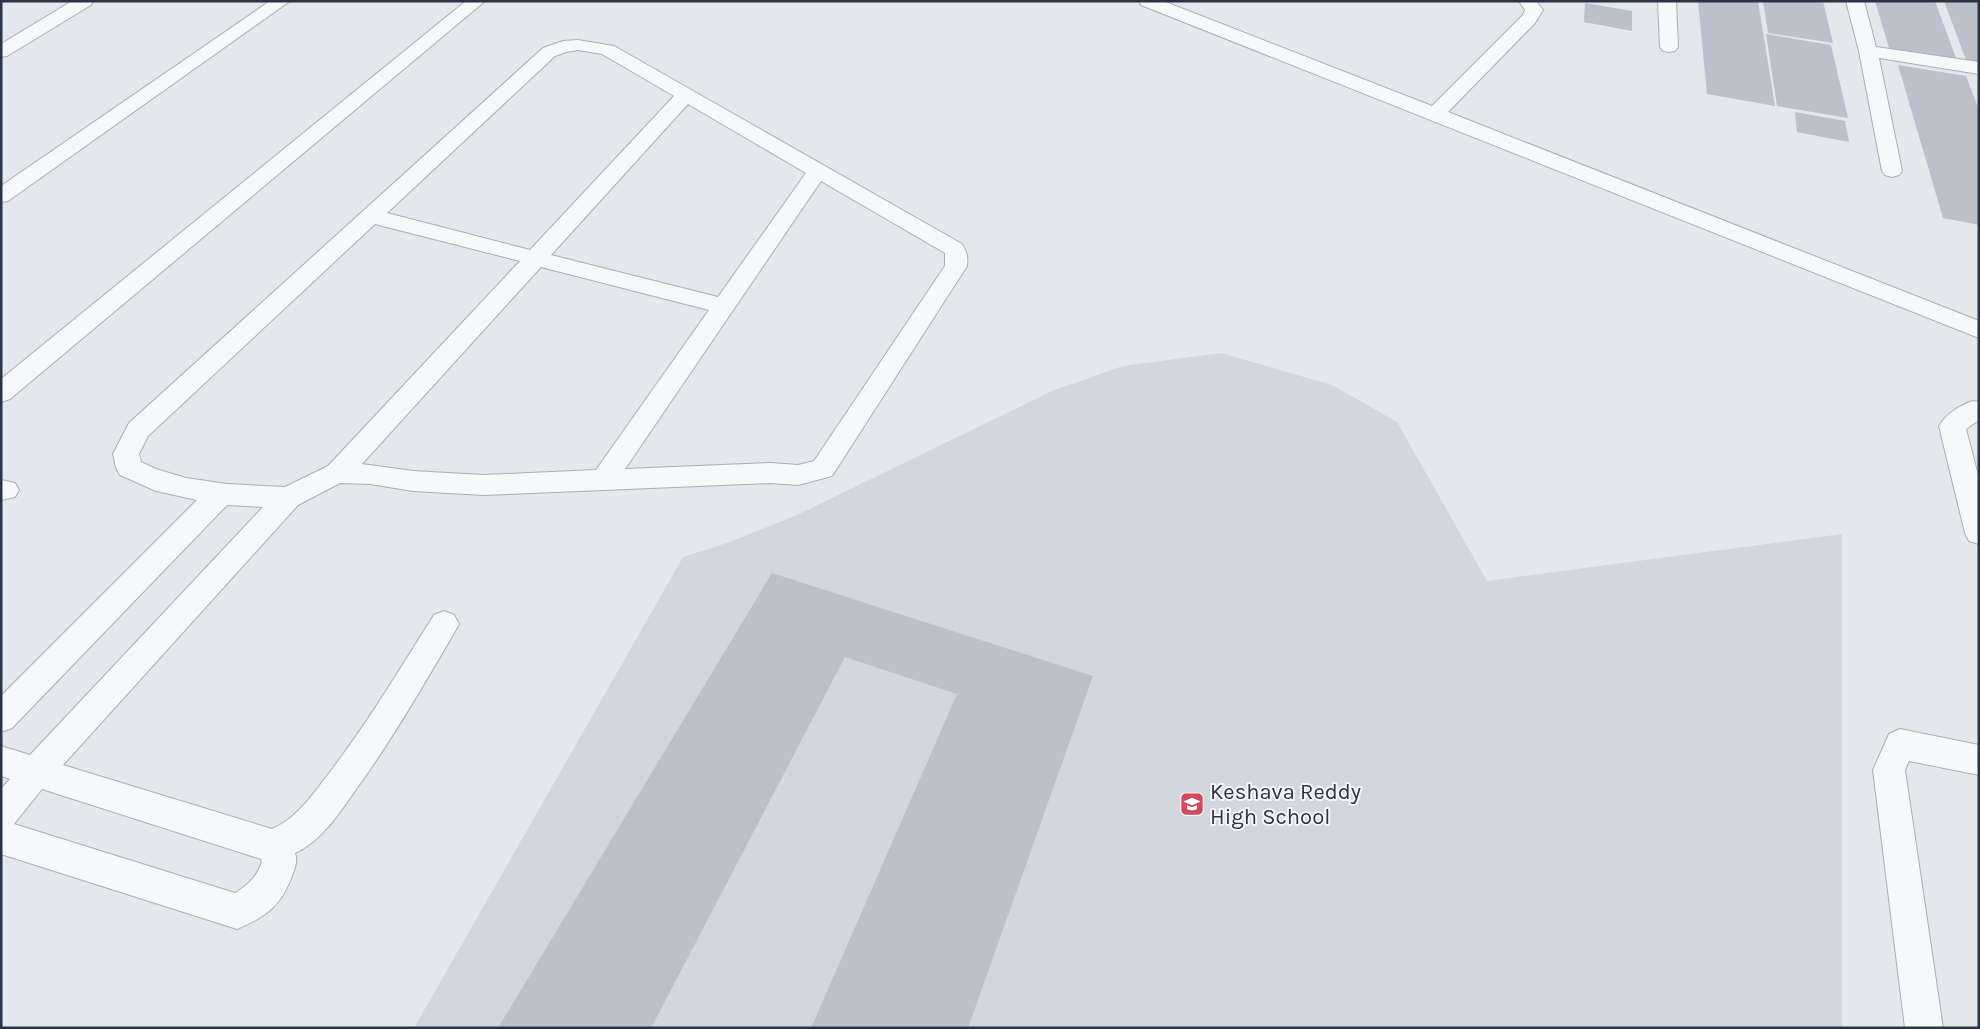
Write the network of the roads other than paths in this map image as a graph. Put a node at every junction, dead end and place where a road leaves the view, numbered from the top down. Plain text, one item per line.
1 (85, 1) edge
2 (282, 1) edge
3 (477, 1) edge
4 (1147, 1) edge
5 (1527, 1) edge
6 (1667, 1) edge
7 (1855, 1) edge
8 (1669, 47) dead end
9 (1868, 51) junction
10 (1, 52) edge
11 (1979, 68) edge
12 (686, 95) junction
13 (1435, 114) junction
14 (818, 170) junction
15 (1892, 171) dead end
16 (1, 196) edge
17 (370, 216) junction
18 (536, 257) junction
19 (724, 306) junction
20 (1979, 330) edge
21 (1, 393) edge
22 (1979, 411) edge
23 (337, 474) junction
24 (604, 479) junction
25 (220, 494) junction
26 (288, 498) junction
27 (1979, 533) edge
28 (444, 624) dead end
29 (1, 718) edge
30 (1979, 760) edge
31 (1, 761) edge
32 (36, 772) junction
33 (1, 814) edge
34 (1, 837) edge
35 (272, 846) junction
36 (1924, 1028) edge

1 - 10 street
2 - 16 street
3 - 21 street
4 - 13 street
5 - 13 street
6 - 8 street
7 - 9 street
9 - 11 street
9 - 15 street
12 - 14 street
12 - 17 street
12 - 18 street
13 - 20 street
14 - 19 street
14 - 24 street
17 - 18 street
17 - 25 street
18 - 19 street
18 - 23 street
19 - 24 street
22 - 27 street
23 - 24 street
23 - 26 street
25 - 26 street
25 - 29 street
26 - 32 street
28 - 35 street
30 - 36 street
31 - 32 street
32 - 33 street
32 - 35 street
34 - 35 street

